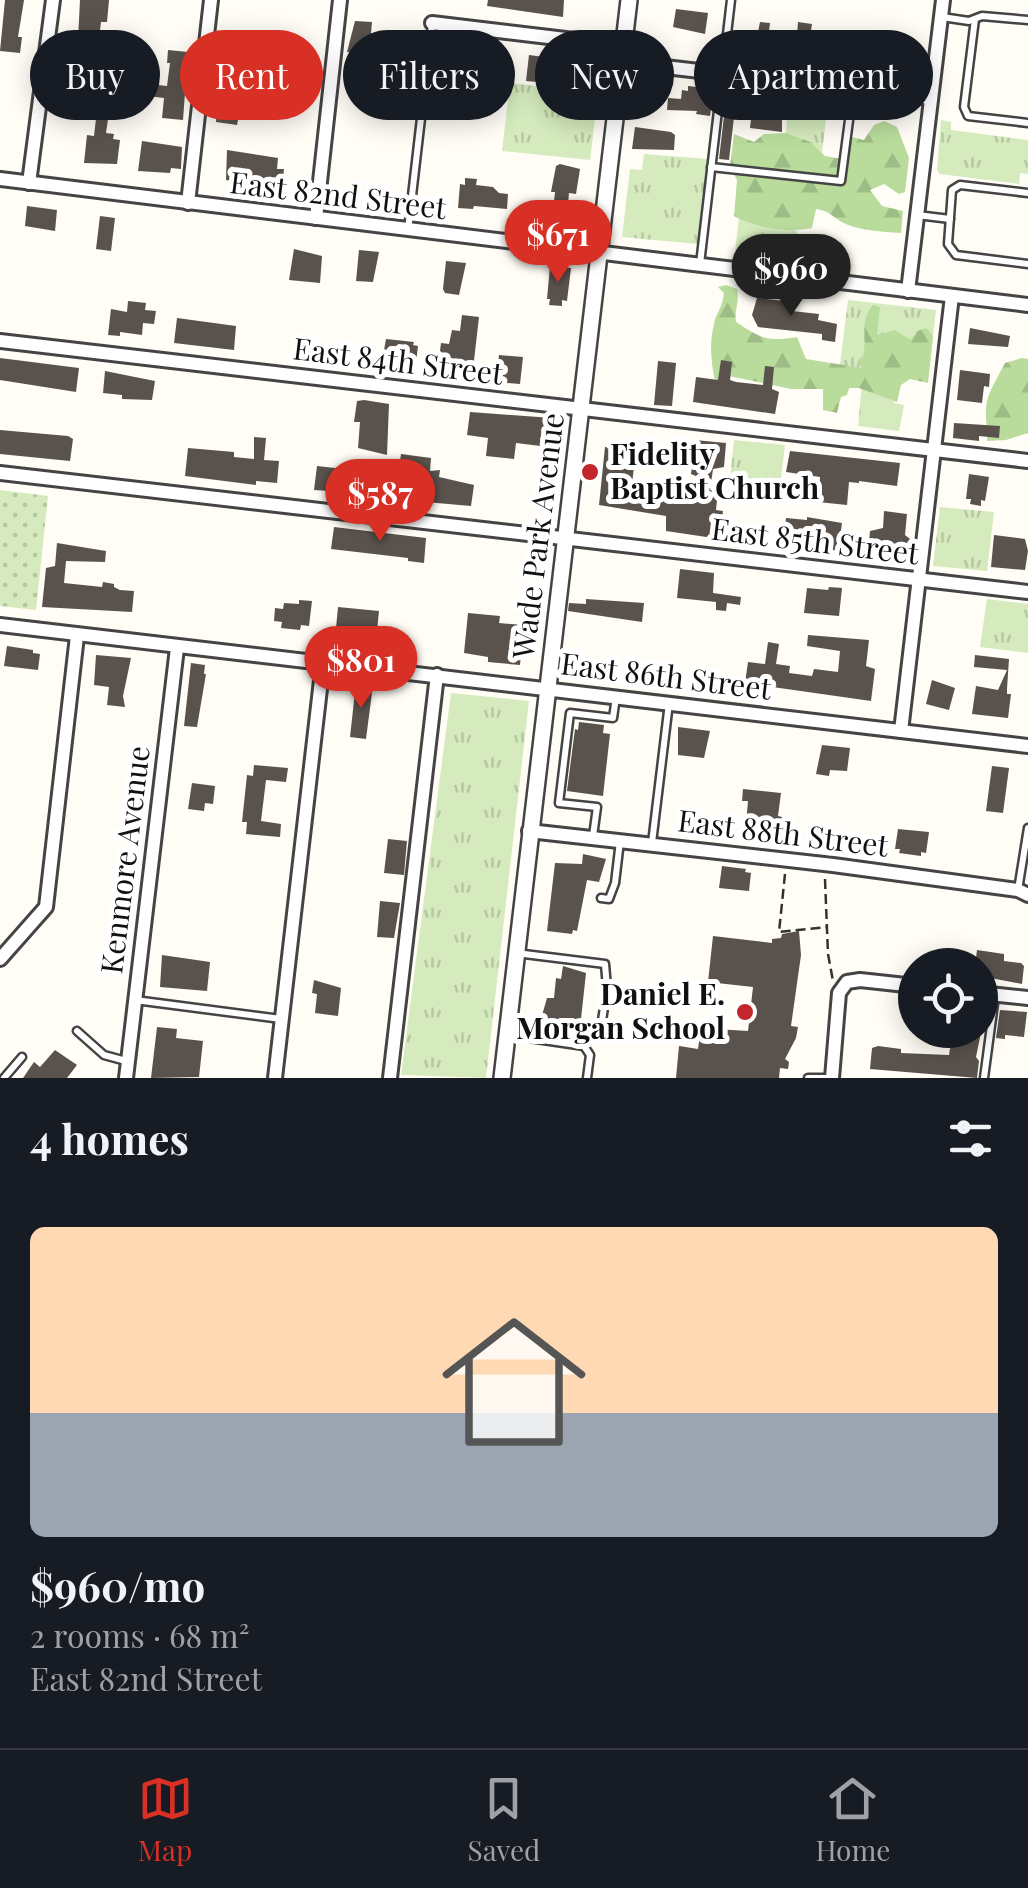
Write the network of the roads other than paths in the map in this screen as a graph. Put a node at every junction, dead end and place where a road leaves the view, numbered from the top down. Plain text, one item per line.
1 (53, 0) edge
2 (211, 0) edge
3 (340, 0) edge
4 (629, 0) edge
5 (731, 0) edge
6 (943, 0) edge
7 (941, 17) junction
8 (975, 19) junction
9 (1028, 20) edge
10 (432, 22) joint
11 (626, 30) edge
12 (727, 30) edge
13 (535, 39) edge
14 (933, 89) edge
15 (615, 120) edge
16 (717, 120) edge
17 (849, 120) edge
18 (929, 120) edge
19 (1028, 123) edge
20 (711, 168) junction
21 (0, 179) edge
22 (29, 183) junction
23 (1028, 192) edge
24 (188, 202) junction
25 (917, 215) junction
26 (316, 218) junction
27 (950, 219) junction
28 (408, 230) junction
29 (599, 254) junction
30 (1028, 264) edge
31 (700, 265) junction
32 (908, 291) junction
33 (952, 296) junction
34 (1028, 305) edge
35 (0, 341) edge
36 (582, 408) junction
37 (933, 450) junction
38 (1028, 460) edge
39 (0, 473) edge
40 (566, 538) junction
41 (918, 579) junction
42 (1028, 592) edge
43 (0, 625) edge
44 (77, 636) junction
45 (177, 648) junction
46 (323, 662) junction
47 (437, 676) junction
48 (549, 688) junction
49 (616, 696) junction
50 (670, 702) junction
51 (901, 731) junction
52 (1028, 746) edge
53 (1028, 828) edge
54 (529, 831) junction
55 (593, 837) junction
56 (620, 840) junction
57 (652, 843) junction
58 (1023, 892) edge
59 (601, 898) dead end
60 (515, 952) junction
61 (0, 959) edge
62 (898, 984) edge
63 (998, 995) edge
64 (1028, 998) edge
65 (134, 1000) junction
66 (281, 1019) junction
67 (602, 1027) dead end
68 (77, 1031) dead end
69 (507, 1035) junction
70 (985, 1048) edge
71 (22, 1057) dead end
72 (128, 1061) junction
73 (4, 1078) edge
74 (126, 1078) edge
75 (275, 1078) edge
76 (390, 1078) edge
77 (502, 1078) edge
78 (587, 1078) edge
79 (808, 1078) edge
80 (833, 1078) edge
81 (984, 1078) edge

1 - 22 street
2 - 24 street
3 - 26 street
4 - 11 street, Wade Park Avenue
5 - 12 lane
6 - 7 street
7 - 8 lane
7 - 14 street
8 - 9 lane
8 - 19 lane
10 - 13 street
10 - 28 lane
15 - 29 street, Wade Park Avenue
16 - 20 lane
17 - 20 lane
18 - 25 street
20 - 31 lane
21 - 22 street, East 82nd Street
22 - 24 street, East 82nd Street
23 - 27 lane
24 - 26 street, East 82nd Street
25 - 27 lane
25 - 32 street
26 - 28 street, East 82nd Street
27 - 30 lane
28 - 29 street, East 82nd Street
29 - 31 street, East 82nd Street
29 - 36 street, Wade Park Avenue
31 - 32 street, East 82nd Street
32 - 33 street, East 82nd Street
33 - 34 street, East 82nd Street
33 - 37 street
35 - 36 street, East 84th Street
36 - 37 street, East 84th Street
36 - 40 street, Wade Park Avenue
37 - 38 street, East 84th Street
37 - 41 street
39 - 40 street, East 85th Street
40 - 41 street, East 85th Street
40 - 48 street, Wade Park Avenue
41 - 42 street, East 85th Street
41 - 51 street
43 - 44 street, East 86th Street
44 - 45 street, East 86th Street
44 - 61 street
45 - 46 street, East 86th Street
45 - 65 street, Kenmore Avenue
46 - 47 street, East 86th Street
46 - 66 street
47 - 48 street, East 86th Street
47 - 76 street
48 - 49 street, East 86th Street
48 - 54 street, Wade Park Avenue
49 - 50 street, East 86th Street
49 - 55 lane
50 - 51 street, East 86th Street
50 - 57 lane
51 - 52 street, East 86th Street
53 - 58 lane
54 - 55 street, East 88th Street
54 - 60 street, Wade Park Avenue
55 - 56 street, East 88th Street
56 - 57 street, East 88th Street
56 - 59 lane
57 - 58 street, East 88th Street
60 - 67 lane
60 - 69 street, Wade Park Avenue
62 - 80 street
63 - 64 street
65 - 66 lane
65 - 72 street, Kenmore Avenue
66 - 75 street
68 - 72 lane
69 - 77 street, Wade Park Avenue
69 - 78 lane
70 - 81 lane
71 - 73 lane
72 - 74 street, Kenmore Avenue
79 - 80 lane

